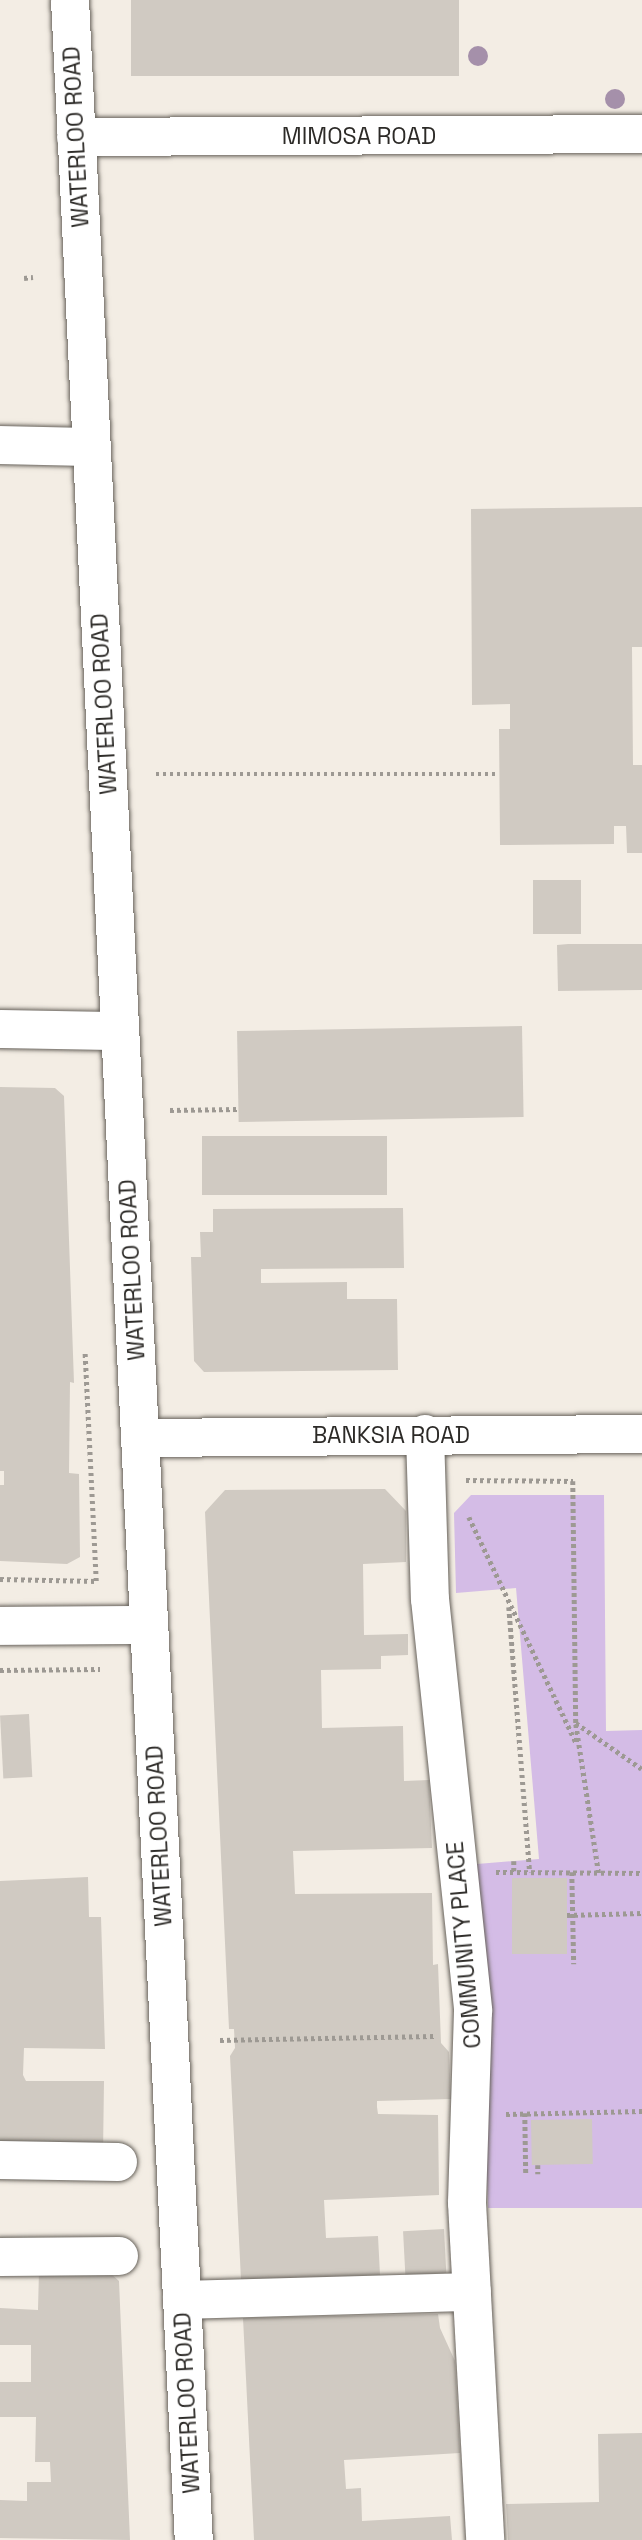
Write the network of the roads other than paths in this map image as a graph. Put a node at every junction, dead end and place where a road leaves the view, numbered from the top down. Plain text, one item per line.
1 (69, 0) edge
2 (642, 134) edge
3 (76, 137) junction
4 (0, 445) edge
5 (91, 447) junction
6 (0, 1030) edge
7 (120, 1031) junction
8 (425, 1434) junction
9 (642, 1434) edge
10 (141, 1438) junction
11 (149, 1625) junction
12 (0, 1626) edge
13 (0, 2160) edge
14 (118, 2162) dead end
15 (0, 2256) edge
16 (119, 2256) dead end
17 (472, 2292) junction
18 (182, 2300) junction
19 (194, 2540) edge
20 (485, 2540) edge

1 - 3 main road, WATERLOO ROAD
2 - 3 main road, MIMOSA ROAD
3 - 5 main road, WATERLOO ROAD
4 - 5 main road
5 - 7 main road, WATERLOO ROAD
6 - 7 main road
7 - 10 main road, WATERLOO ROAD
8 - 9 main road, BANKSIA ROAD
8 - 10 main road, BANKSIA ROAD
8 - 17 main road, COMMUNITY PLACE
10 - 11 main road, WATERLOO ROAD
11 - 12 main road
11 - 18 main road, WATERLOO ROAD
13 - 14 main road
15 - 16 main road
17 - 18 main road
17 - 20 main road, COMMUNITY PLACE
18 - 19 main road, WATERLOO ROAD

